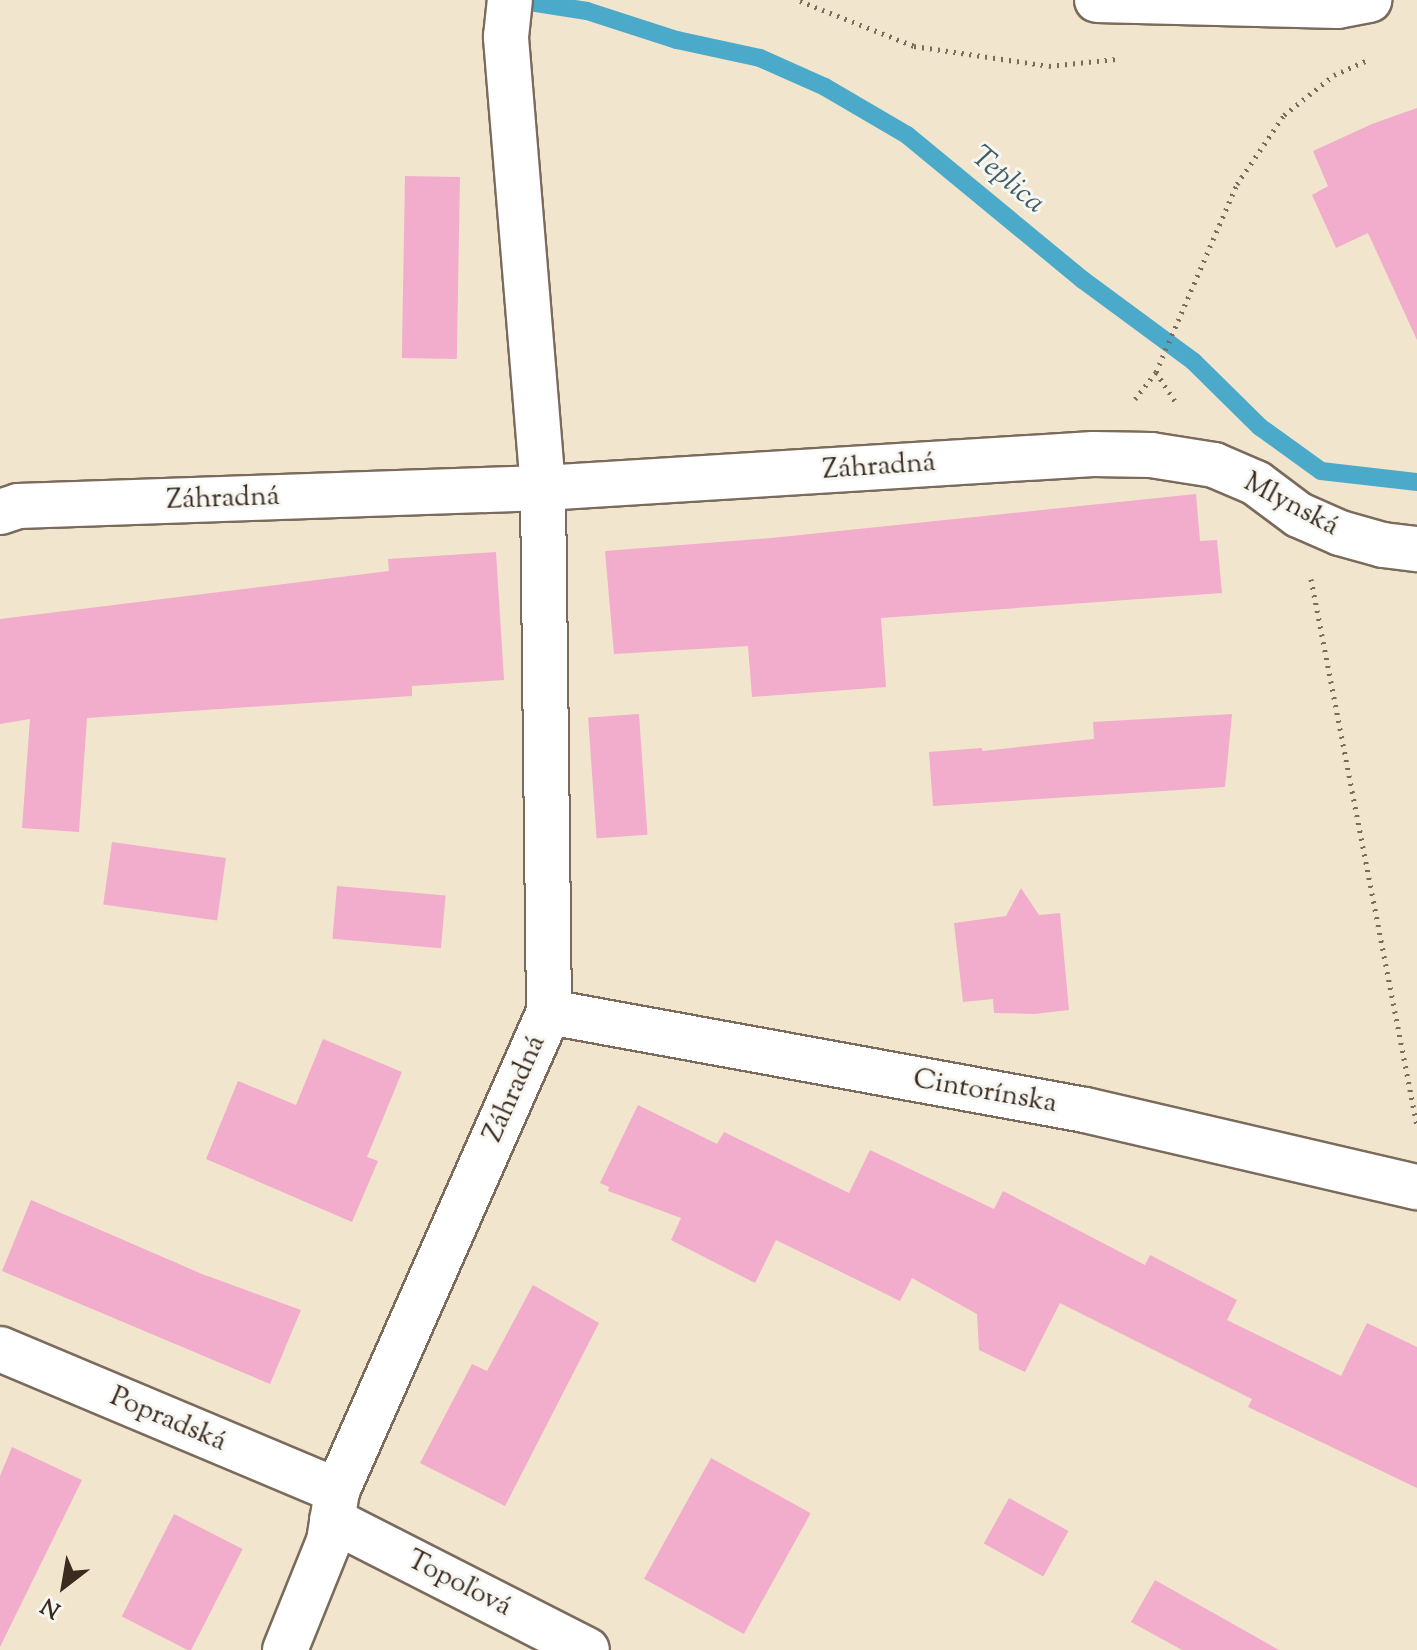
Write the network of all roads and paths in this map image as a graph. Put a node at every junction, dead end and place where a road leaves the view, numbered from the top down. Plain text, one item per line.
1 (1097, 0) edge
2 (1349, 2) edge
3 (508, 19) edge
4 (1372, 58) dead end
5 (1156, 372) dead end
6 (1214, 465) joint
7 (543, 488) junction
8 (0, 512) edge
9 (1299, 515) junction
10 (1417, 549) edge
11 (549, 1012) junction
12 (1417, 1126) edge
13 (1417, 1187) edge
14 (0, 1349) edge
15 (334, 1506) junction
16 (285, 1650) edge
17 (587, 1650) edge

1 - 2 street
3 - 7 street, Záhradná
4 - 5 path
6 - 7 street, Záhradná
6 - 9 street, Mlynská
7 - 8 street, Záhradná
7 - 11 street, Záhradná
9 - 10 street, Mlynská
9 - 12 path
11 - 13 street, Cintorínska
11 - 15 street, Záhradná
14 - 15 street, Popradská
15 - 16 street, Záhradná
15 - 17 street, Topoľová

